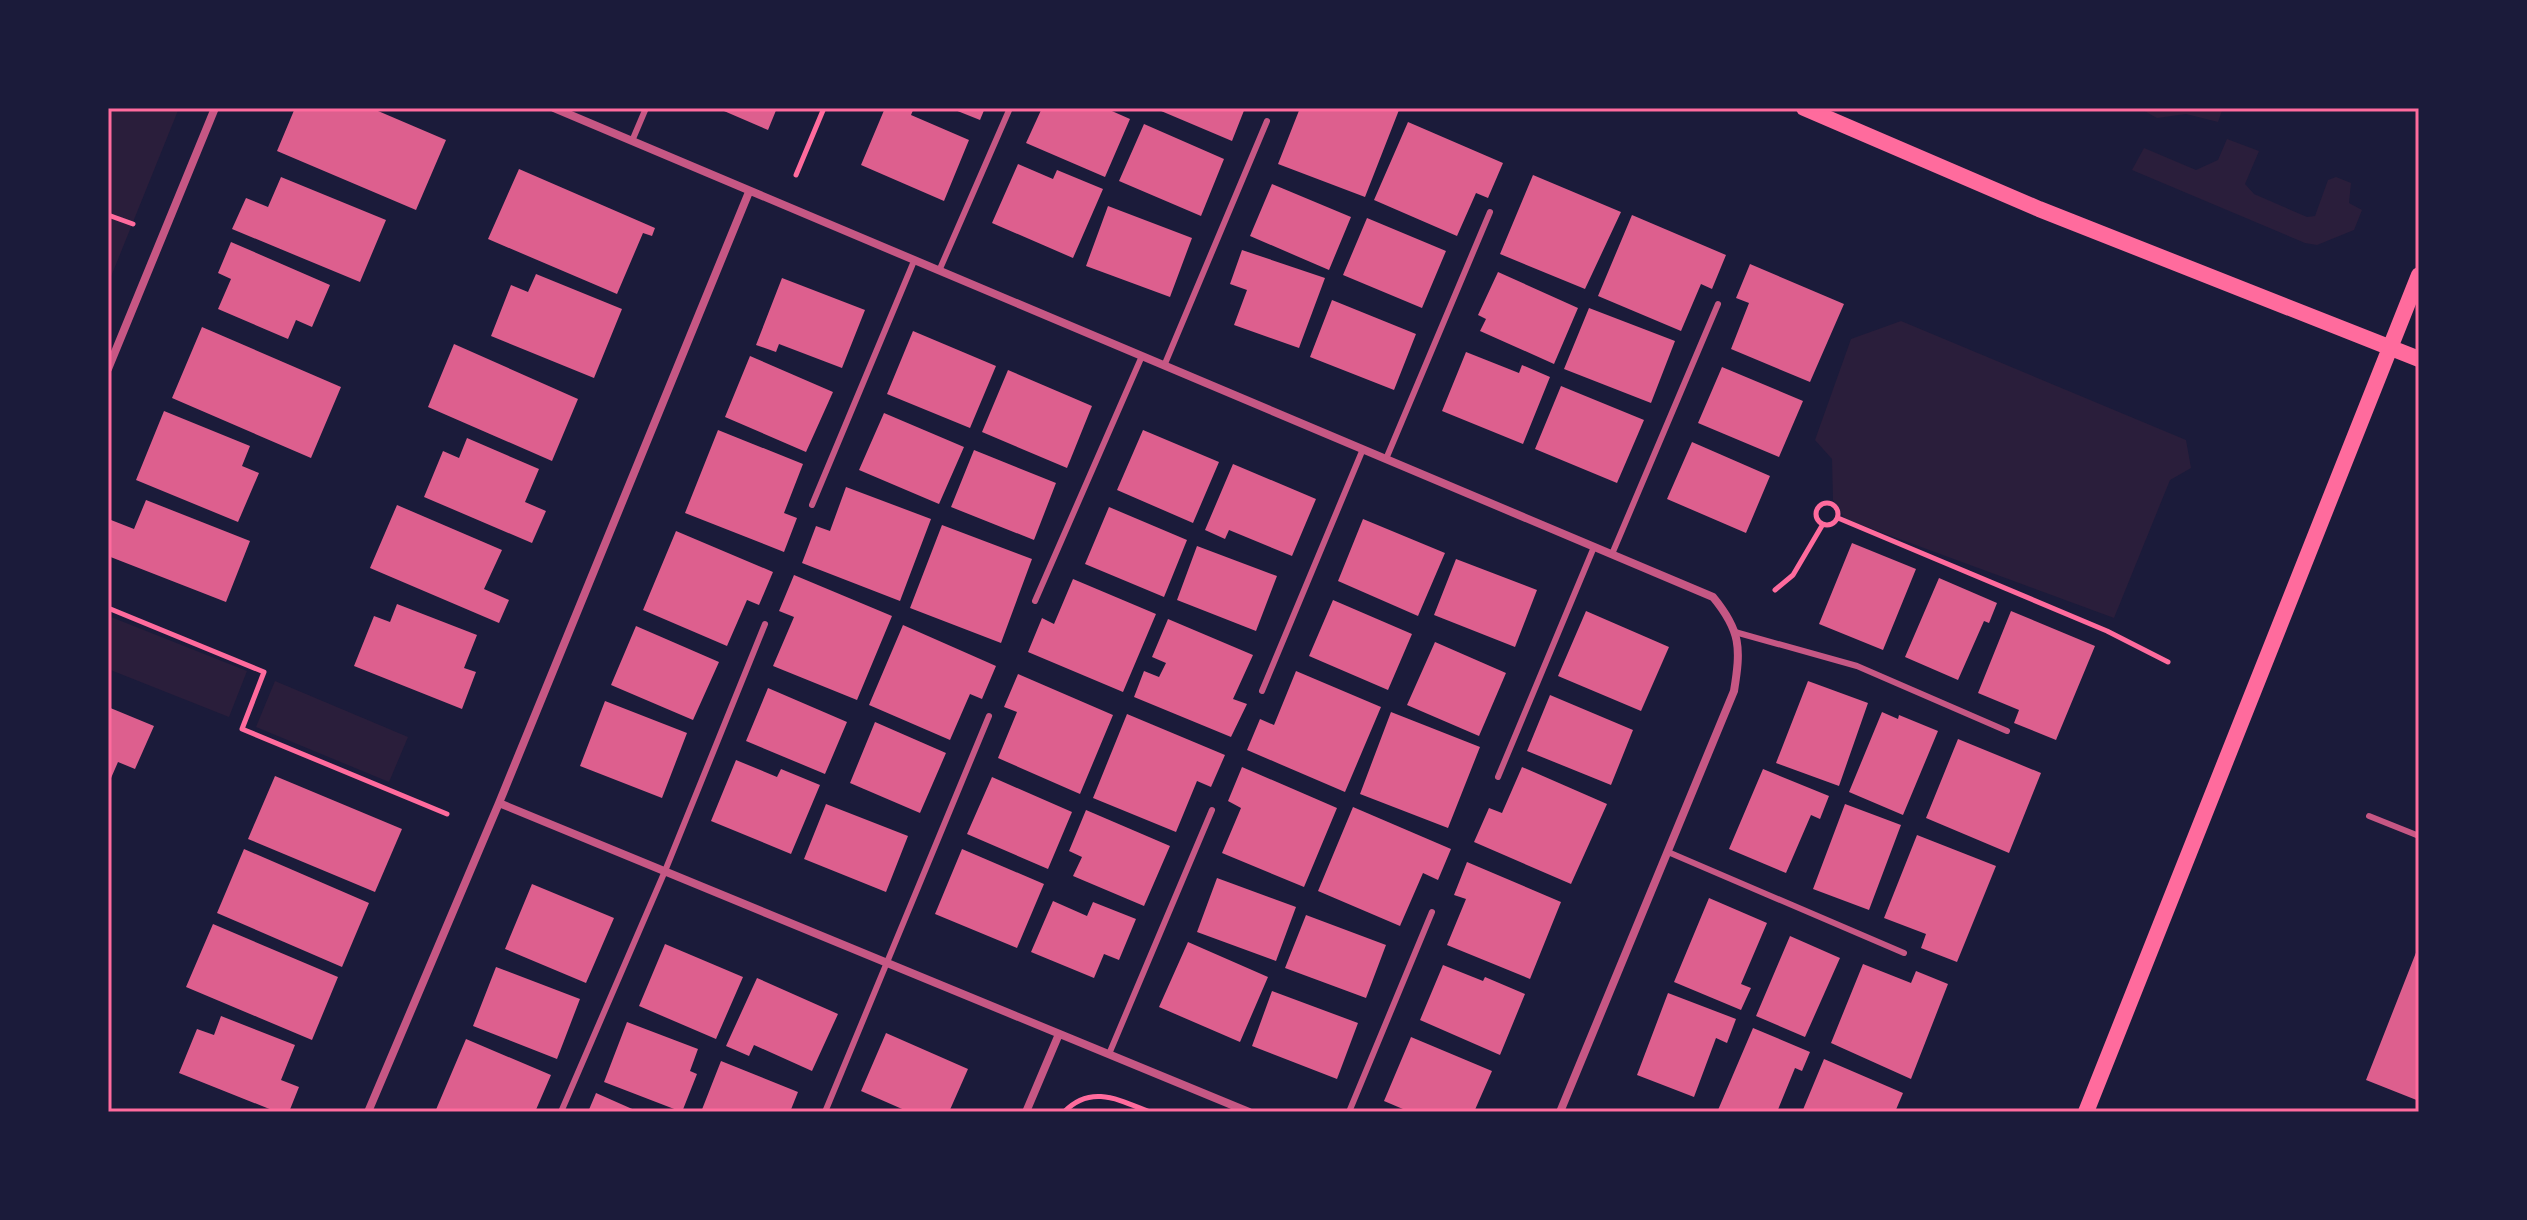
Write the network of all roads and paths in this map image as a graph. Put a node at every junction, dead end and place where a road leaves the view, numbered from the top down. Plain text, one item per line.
1 (215, 108) edge
2 (554, 108) edge
3 (646, 108) edge
4 (824, 108) edge
5 (1010, 108) edge
6 (1804, 108) edge
7 (1267, 121) dead end
8 (632, 141) junction
9 (796, 175) dead end
10 (749, 192) junction
11 (1490, 212) dead end
12 (108, 215) edge
13 (133, 224) dead end
14 (914, 261) junction
15 (939, 271) junction
16 (2419, 275) edge
17 (1718, 304) dead end
18 (2391, 347) junction
19 (1142, 356) junction
20 (2419, 359) edge
21 (1164, 366) junction
22 (108, 369) edge
23 (1363, 449) junction
24 (1386, 459) junction
25 (812, 505) dead end
26 (1838, 518) junction
27 (1823, 524) junction
28 (1594, 547) junction
29 (1612, 554) junction
30 (1775, 590) dead end
31 (1035, 601) dead end
32 (108, 608) edge
33 (765, 624) dead end
34 (1735, 632) junction
35 (2168, 662) dead end
36 (1262, 691) dead end
37 (989, 716) dead end
38 (2007, 731) dead end
39 (1498, 777) dead end
40 (499, 803) junction
41 (1212, 810) dead end
42 (447, 814) dead end
43 (2369, 816) dead end
44 (2419, 836) edge
45 (1668, 852) junction
46 (665, 871) junction
47 (1432, 912) dead end
48 (1904, 953) dead end
49 (888, 963) junction
50 (1059, 1034) junction
51 (1109, 1054) junction
52 (368, 1112) edge
53 (561, 1112) edge
54 (825, 1112) edge
55 (1026, 1112) edge
56 (1064, 1112) edge
57 (1150, 1112) edge
58 (1249, 1112) edge
59 (1349, 1112) edge
60 (1560, 1112) edge
61 (2086, 1112) edge

1 - 22 street
2 - 8 street
3 - 8 lane
4 - 9 path
5 - 15 lane
6 - 18 main road
7 - 21 lane
8 - 10 street
10 - 14 street
10 - 40 street
11 - 24 lane
12 - 13 path
14 - 15 street
14 - 25 lane
15 - 19 street
16 - 18 main road
17 - 29 lane
18 - 20 main road
18 - 61 main road
19 - 21 street
19 - 31 lane
21 - 23 street
23 - 24 street
23 - 36 lane
24 - 28 street
26 - 27 path
26 - 27 path
26 - 35 path
27 - 30 path
28 - 29 street
28 - 39 lane
29 - 34 street
32 - 42 path
33 - 46 lane
34 - 38 lane
34 - 45 street
37 - 49 lane
40 - 46 street
40 - 52 street
41 - 51 lane
43 - 44 lane
45 - 48 lane
45 - 60 street
46 - 49 street
46 - 53 lane
47 - 59 lane
49 - 50 street
49 - 54 lane
50 - 51 street
50 - 55 street
51 - 58 street
56 - 57 path

